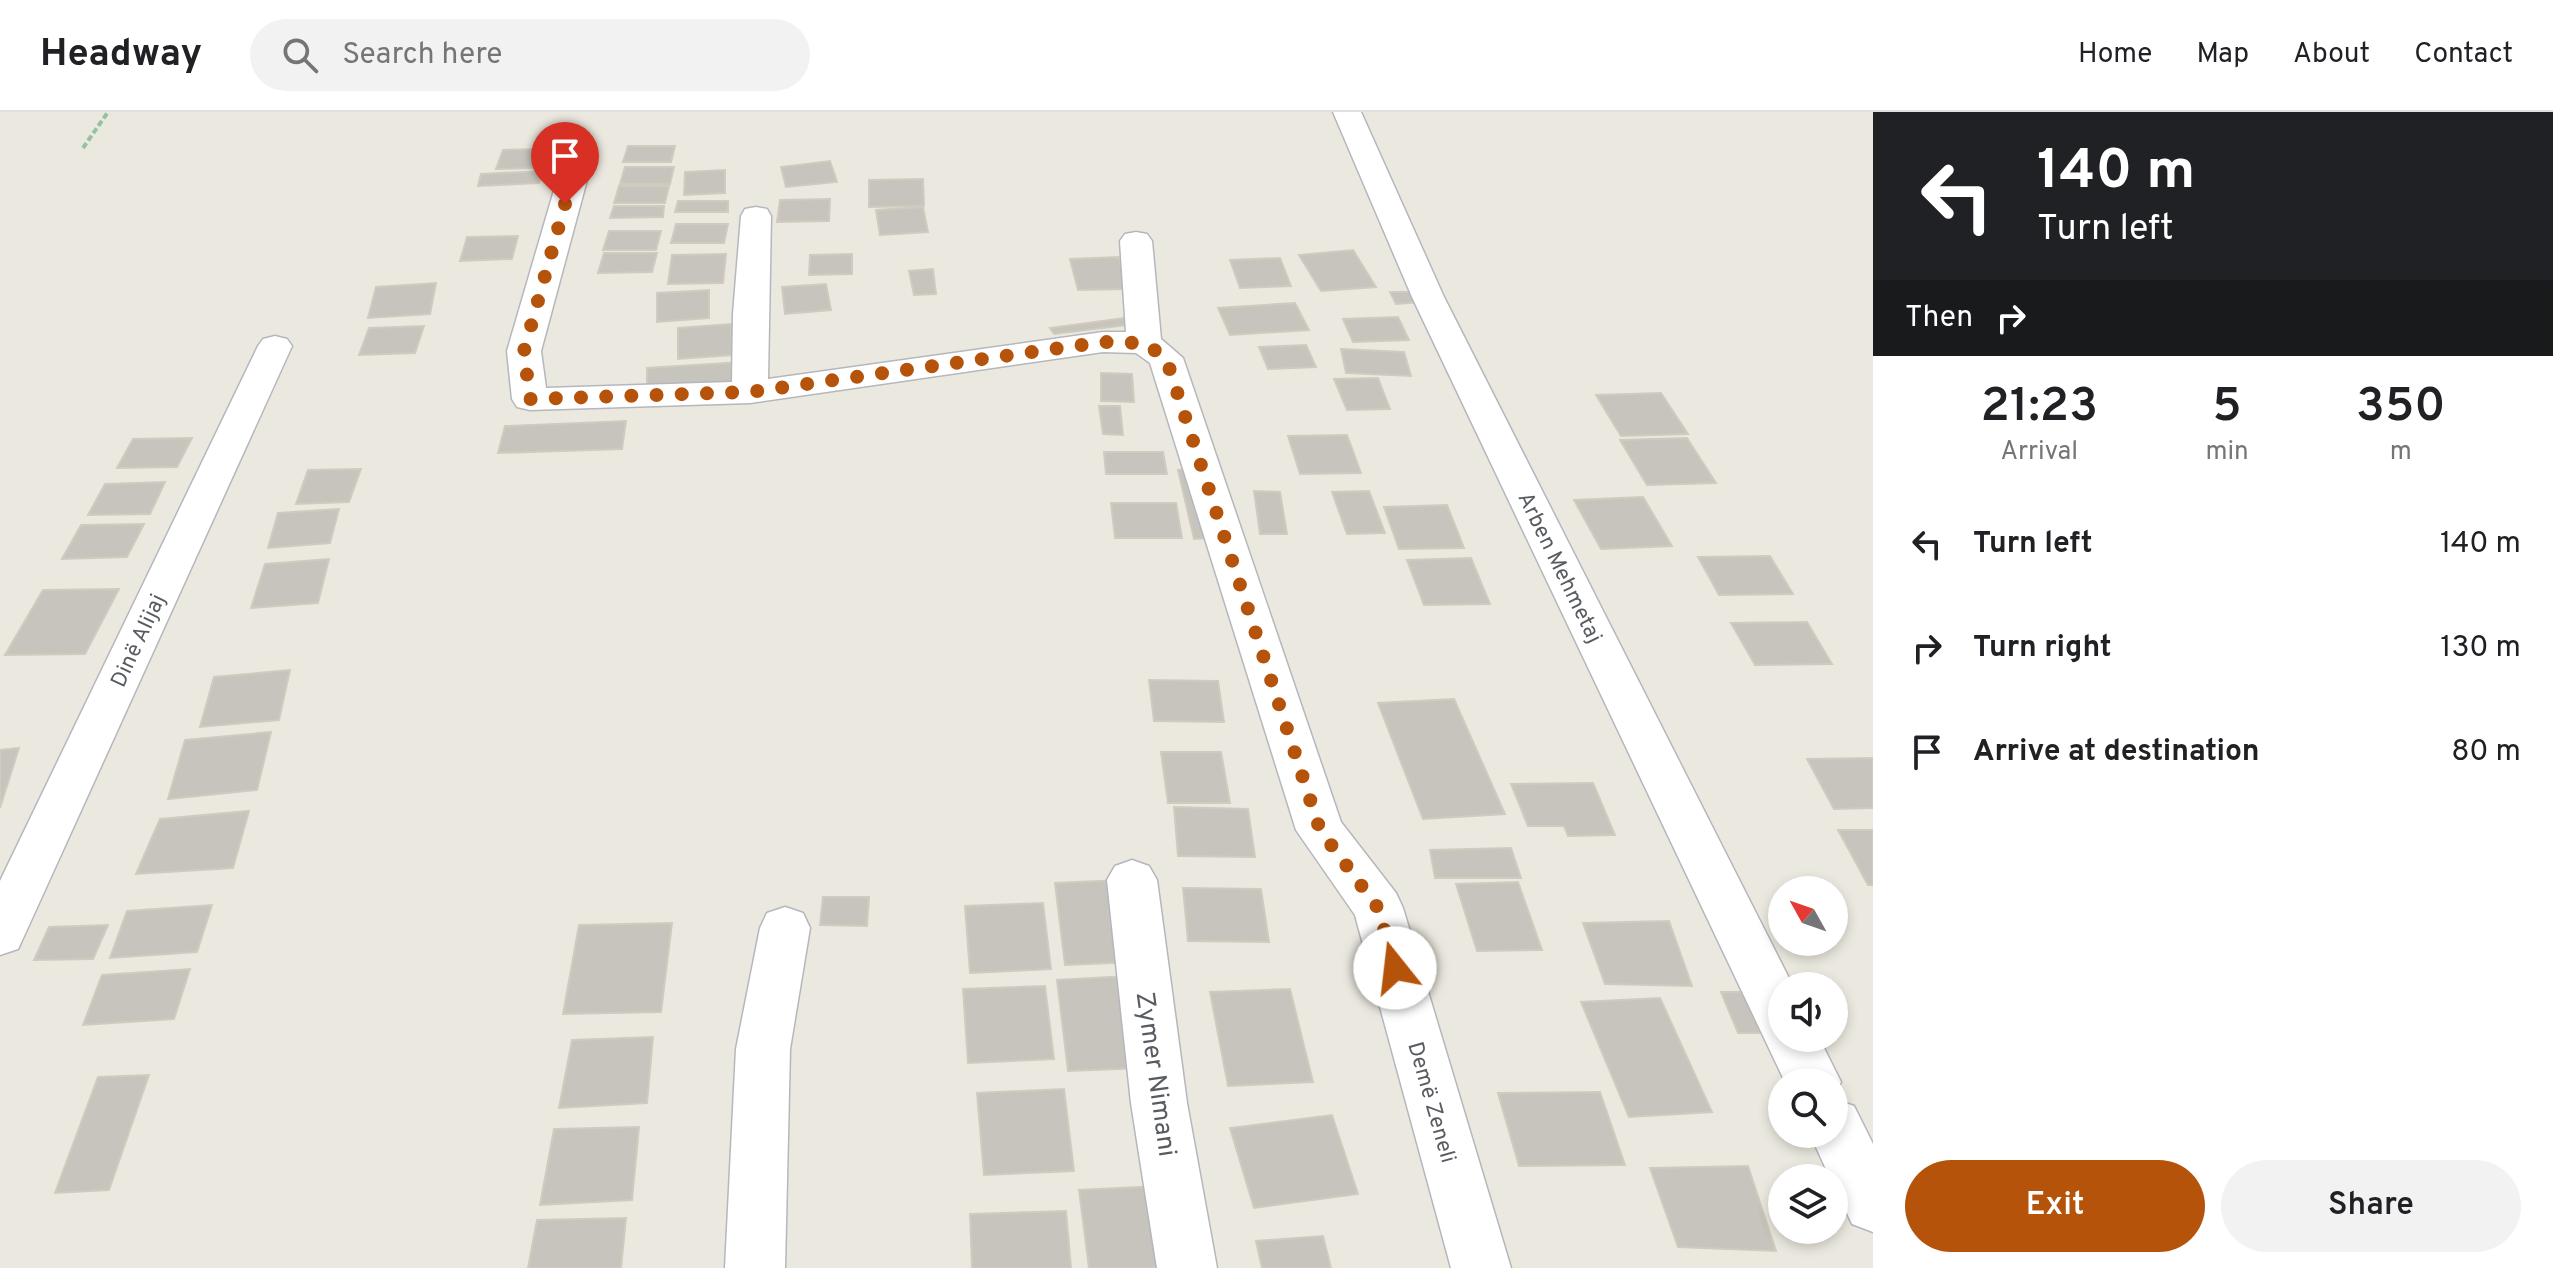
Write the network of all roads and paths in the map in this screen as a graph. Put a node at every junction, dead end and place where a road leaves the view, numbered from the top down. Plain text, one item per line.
1 (108, 112) edge
2 (1347, 112) edge
3 (83, 148) dead end
4 (572, 180) dead end
5 (756, 216) dead end
6 (1136, 241) dead end
7 (275, 346) dead end
8 (1155, 350) junction
9 (750, 392) junction
10 (1132, 880) dead end
11 (785, 928) dead end
12 (0, 934) edge
13 (1768, 990) edge
14 (1845, 1148) edge
15 (1873, 1204) edge
16 (755, 1268) edge
17 (1187, 1268) edge
18 (1481, 1268) edge

1 - 3 path
2 - 13 street, Arben Mehmetaj
4 - 9 street
5 - 9 street
6 - 8 street, Demë Zeneli
7 - 12 street, Dinë Alijaj
8 - 9 street
8 - 18 street, Demë Zeneli
10 - 17 street, Zymer Nimani
11 - 16 street
14 - 15 street

